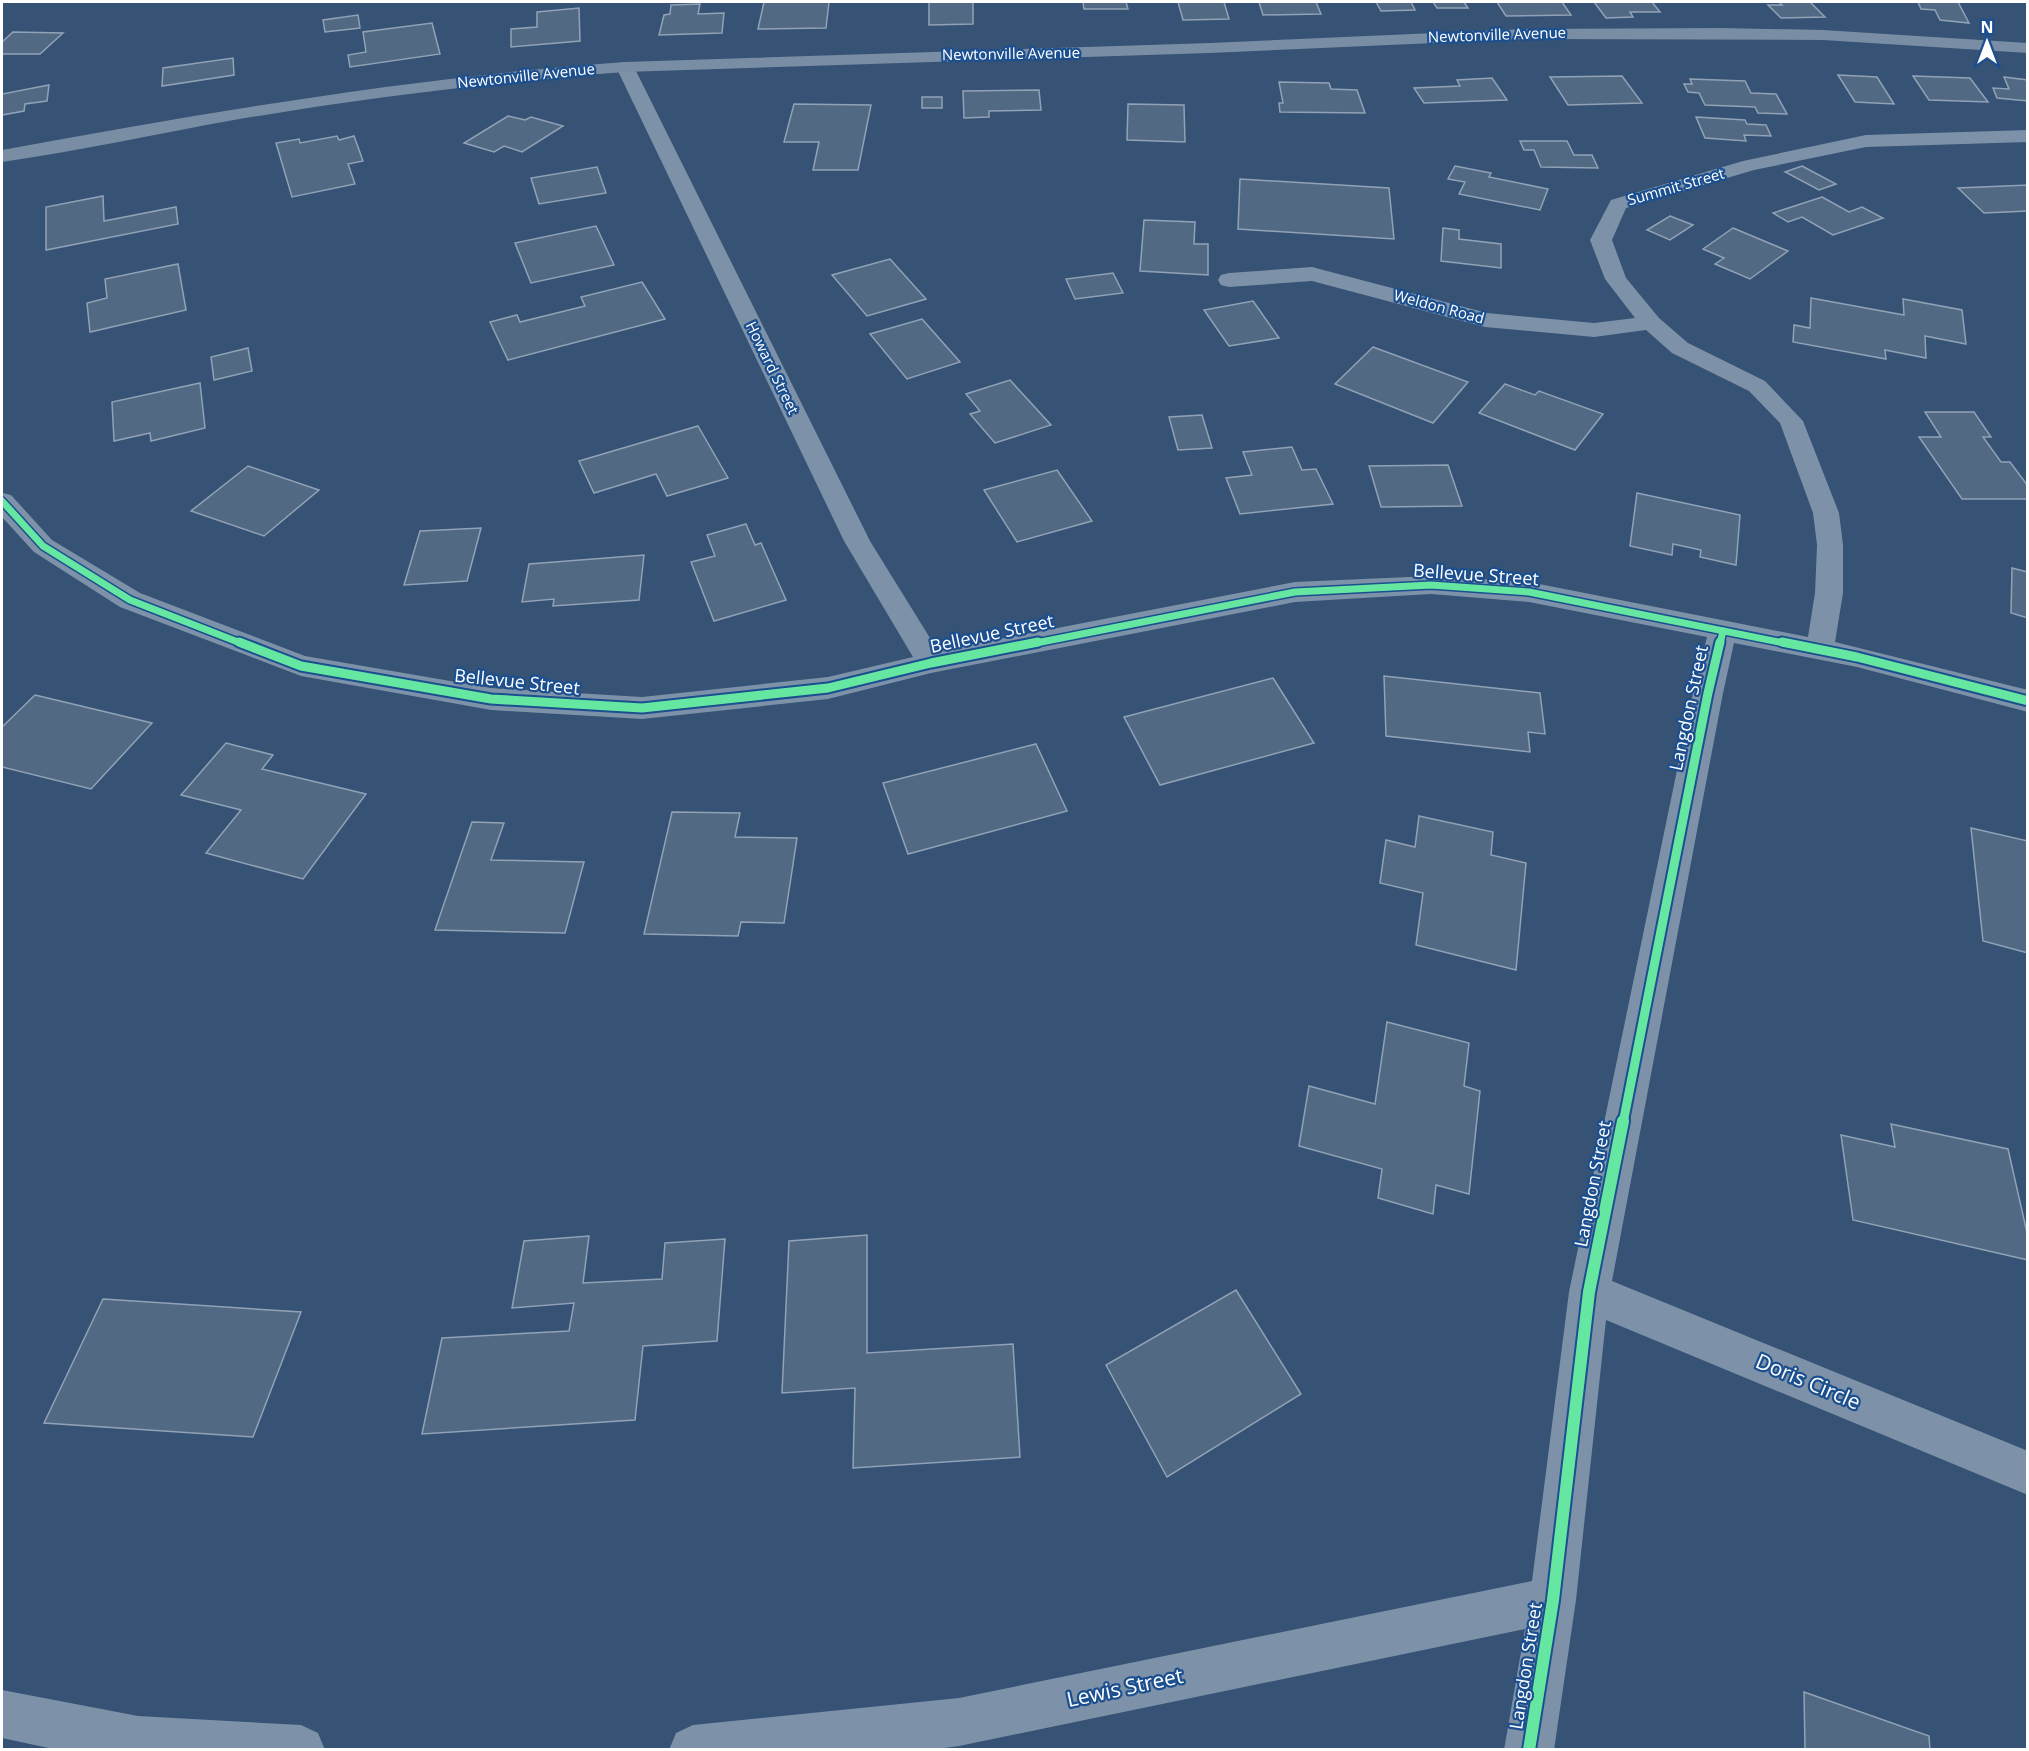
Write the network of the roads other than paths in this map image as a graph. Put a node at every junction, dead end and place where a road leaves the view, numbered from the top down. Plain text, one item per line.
1 (2028, 48) edge
2 (625, 67) junction
3 (2028, 136) edge
4 (2, 156) edge
5 (1229, 280) dead end
6 (1651, 323) junction
7 (2, 501) edge
8 (1723, 631) junction
9 (1819, 650) junction
10 (931, 663) junction
11 (2028, 701) edge
12 (1589, 1292) junction
13 (2028, 1473) edge
14 (1553, 1600) junction
15 (2, 1714) edge
16 (136, 1745) edge
17 (301, 1749) edge
18 (693, 1749) edge
19 (1529, 1749) edge

1 - 2 main road, Newtonville Avenue
2 - 4 main road, Newtonville Avenue
2 - 10 street, Howard Street
3 - 6 street, Summit Street
5 - 6 street, Weldon Road
6 - 9 street, Summit Street
7 - 10 street, Bellevue Street
8 - 9 street, Bellevue Street
8 - 10 street, Bellevue Street
8 - 12 street, Langdon Street
9 - 11 street, Bellevue Street
12 - 13 street, Doris Circle
12 - 14 street, Langdon Street
14 - 18 street, Lewis Street
14 - 19 street, Langdon Street
15 - 16 street
16 - 17 street

